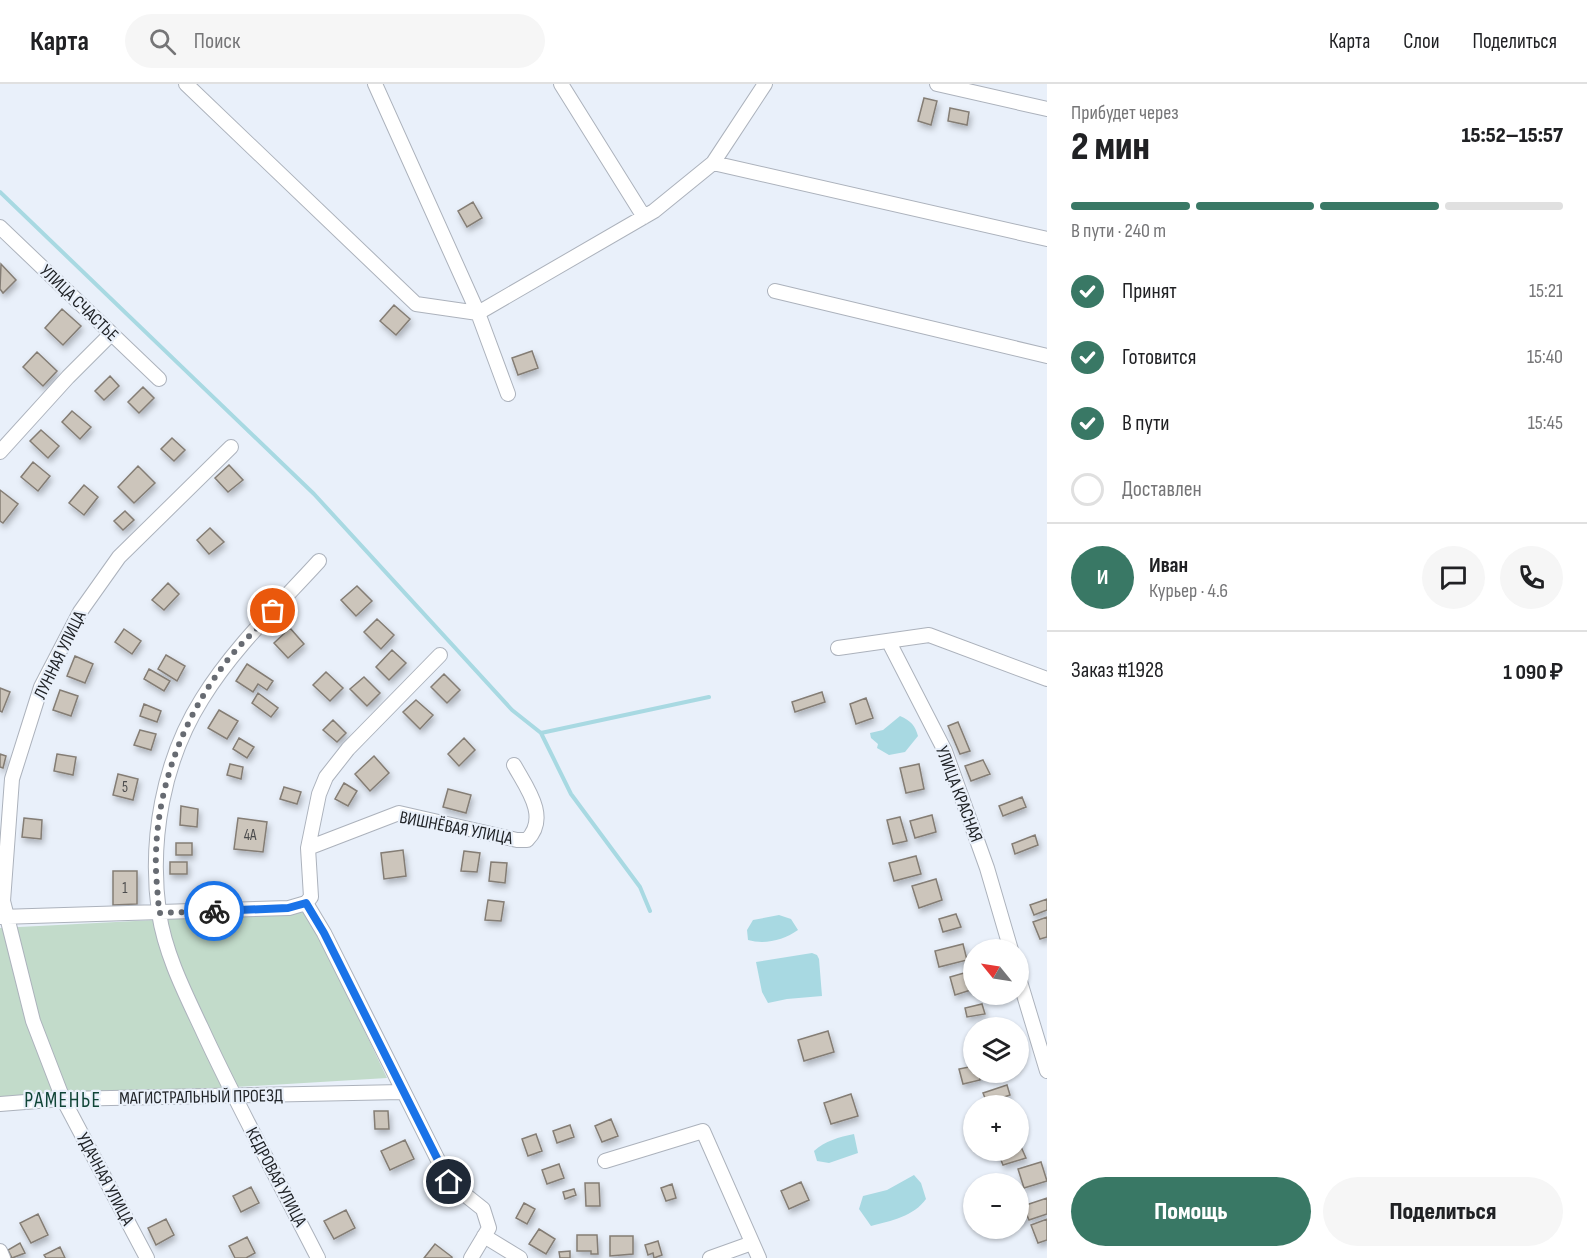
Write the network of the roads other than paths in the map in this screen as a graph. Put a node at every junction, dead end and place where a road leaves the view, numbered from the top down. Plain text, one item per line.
1 (186, 84) edge
2 (375, 84) edge
3 (561, 84) edge
4 (765, 84) edge
5 (937, 84) edge
6 (1047, 109) edge
7 (713, 163) junction
8 (644, 216) junction
9 (1, 231) edge
10 (1047, 240) edge
11 (776, 291) dead end
12 (478, 313) junction
13 (111, 334) junction
14 (1047, 356) edge
15 (159, 379) dead end
16 (508, 394) dead end
17 (231, 447) dead end
18 (0, 452) edge
19 (319, 561) dead end
20 (891, 646) dead end
21 (838, 648) dead end
22 (440, 655) dead end
23 (1047, 679) edge
24 (514, 765) dead end
25 (308, 848) junction
26 (306, 903) junction
27 (159, 913) junction
28 (4, 917) edge
29 (1008, 939) edge
30 (1027, 1005) edge
31 (1047, 1071) edge
32 (402, 1092) junction
33 (232, 1096) junction
34 (63, 1099) junction
35 (0, 1104) edge
36 (605, 1161) dead end
37 (486, 1232) junction
38 (752, 1243) junction
39 (0, 1251) edge
40 (3, 1258) edge
41 (147, 1258) edge
42 (318, 1258) edge
43 (471, 1258) edge
44 (520, 1258) edge
45 (710, 1258) edge
46 (759, 1258) edge

1 - 12 street
2 - 12 street
3 - 8 street
4 - 7 street
5 - 6 street
7 - 8 street
7 - 10 street
8 - 12 street
9 - 13 street, УЛИЦА СЧАСТЬЕ
11 - 14 street
12 - 16 street
13 - 15 street, УЛИЦА СЧАСТЬЕ
13 - 18 street
17 - 28 street, ЛУННАЯ УЛИЦА
19 - 27 street
20 - 29 street, УЛИЦА КРАСНАЯ
21 - 23 street
22 - 25 street
24 - 25 street, ВИШНЁВАЯ УЛИЦА
25 - 26 street
26 - 27 street
26 - 32 street
27 - 28 street
27 - 33 street, КЕДРОВАЯ УЛИЦА
28 - 34 street, ЛУННАЯ УЛИЦА
30 - 31 street
32 - 33 street, МАГИСТРАЛЬНЫЙ ПРОЕЗД
32 - 37 street
33 - 34 street, МАГИСТРАЛЬНЫЙ ПРОЕЗД
33 - 42 street, КЕДРОВАЯ УЛИЦА
34 - 35 street, МАГИСТРАЛЬНЫЙ ПРОЕЗД
34 - 41 street, УДАЧНАЯ УЛИЦА
36 - 38 street
37 - 43 street
37 - 44 street
38 - 45 street
38 - 46 street
39 - 40 street

